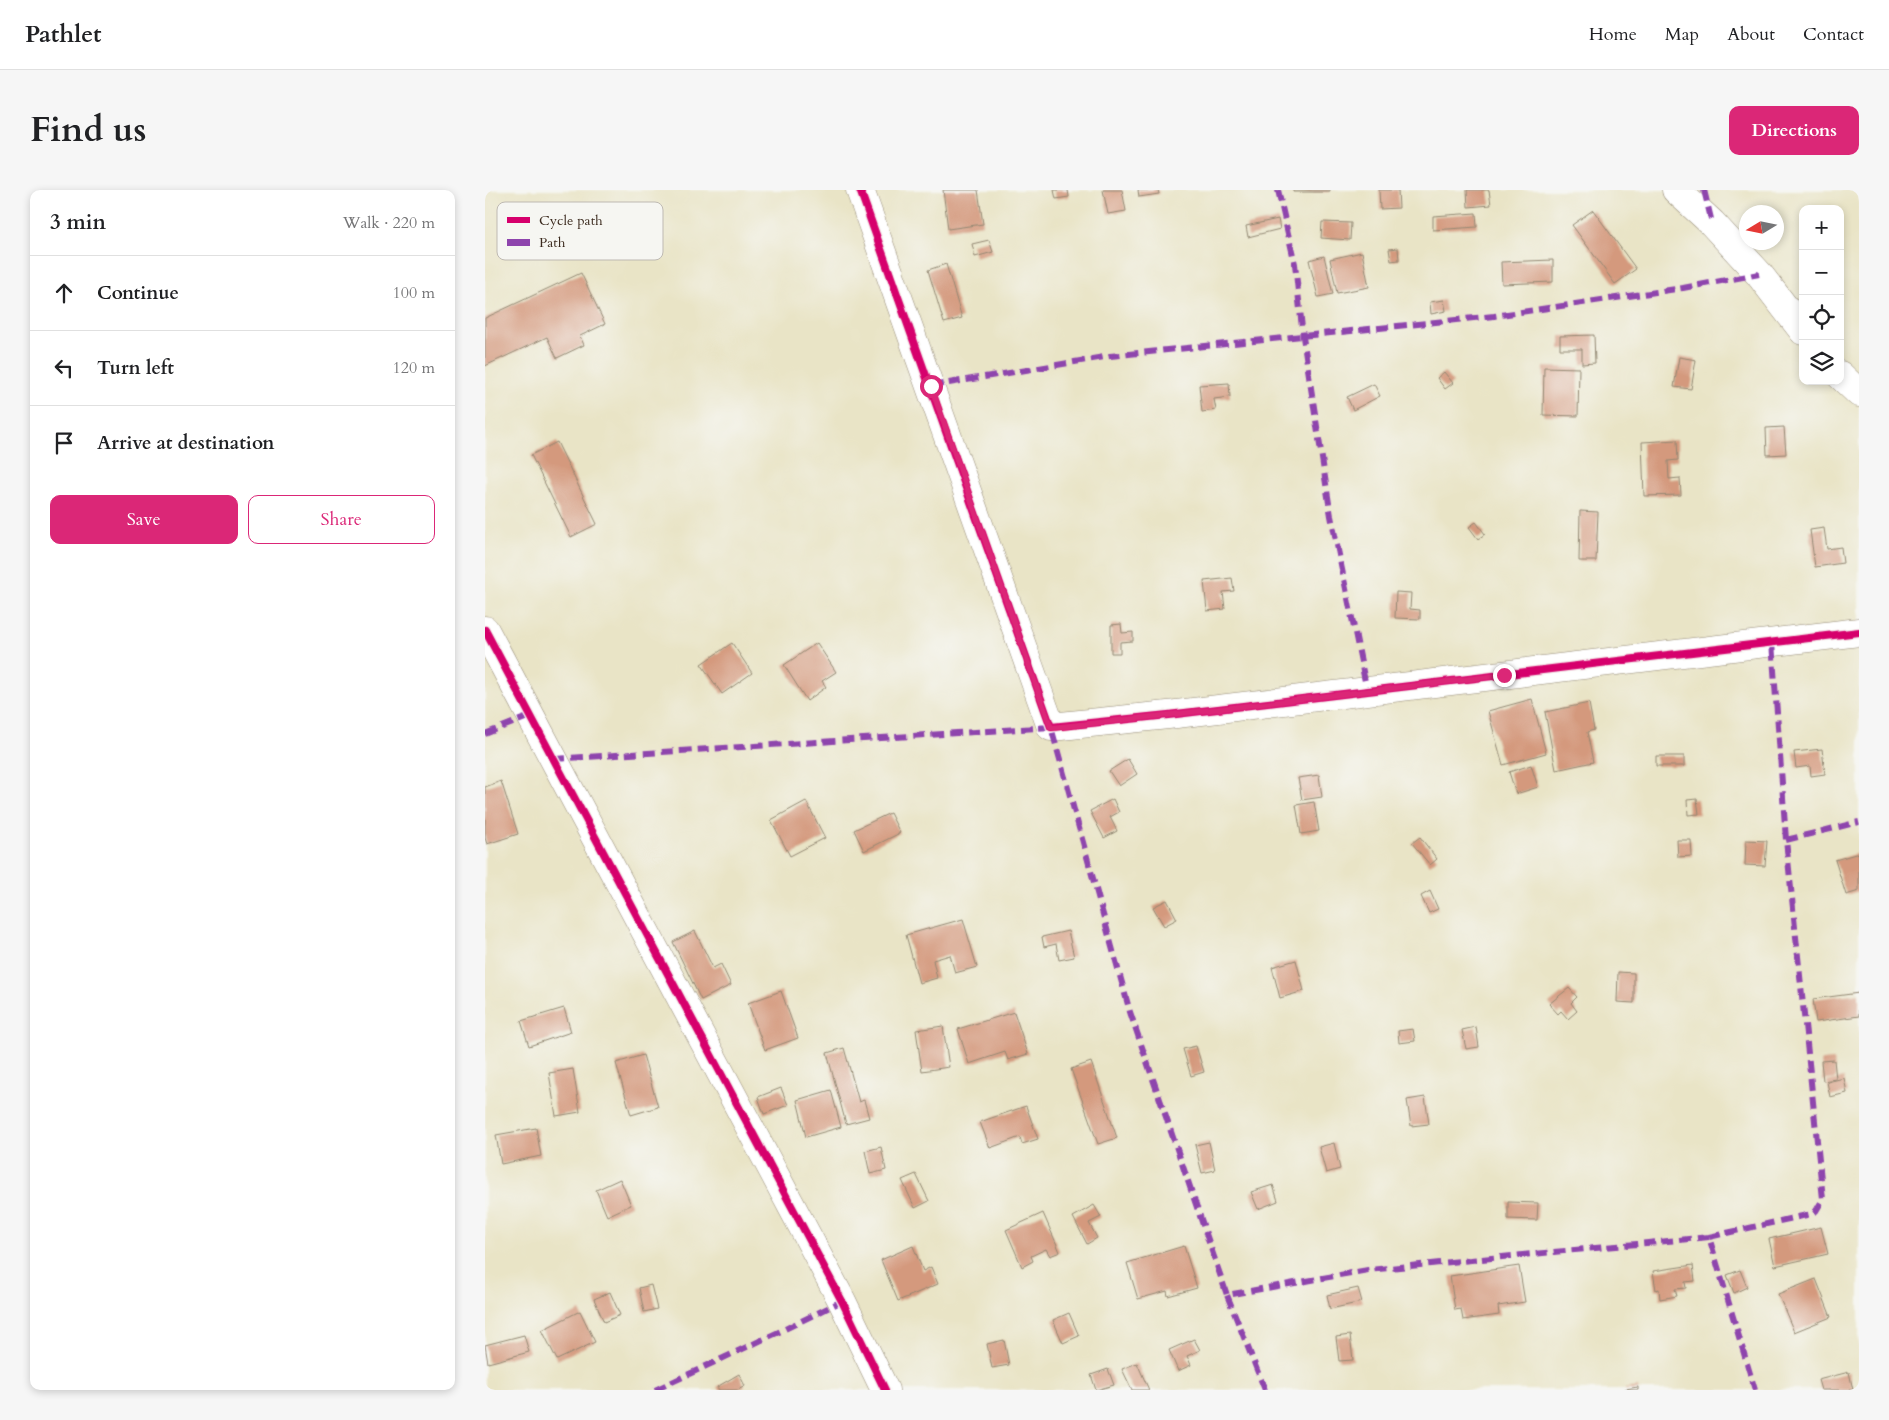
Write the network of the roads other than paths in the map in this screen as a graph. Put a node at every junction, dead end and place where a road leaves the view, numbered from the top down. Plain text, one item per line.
1 (860, 190) edge
2 (1676, 190) edge
3 (1799, 326) edge
4 (1844, 379) edge
5 (1859, 393) edge
6 (485, 630) edge
7 (1859, 632) edge
8 (885, 1390) edge

1 - 7 street
2 - 3 street
4 - 5 street
6 - 8 street

